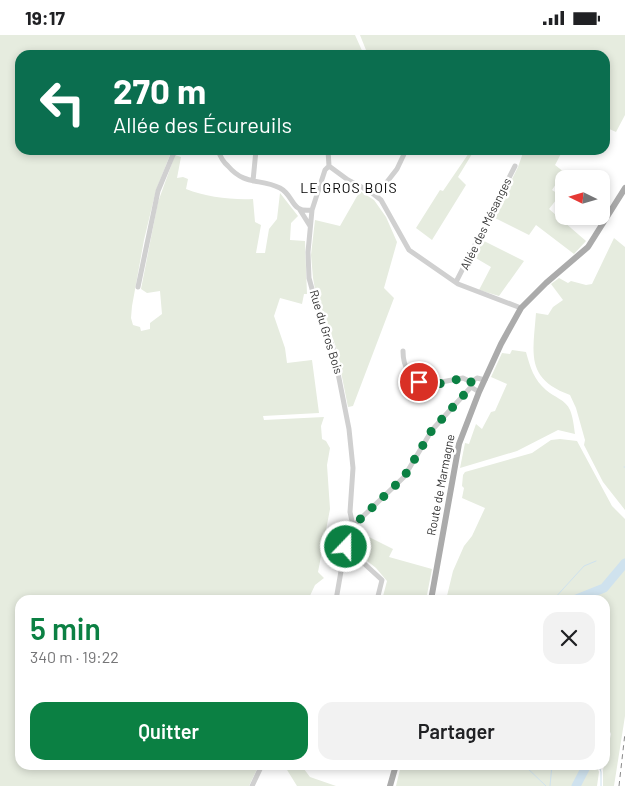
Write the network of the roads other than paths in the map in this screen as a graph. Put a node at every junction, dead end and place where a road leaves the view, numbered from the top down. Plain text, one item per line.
1 (173, 155) edge
2 (220, 155) edge
3 (256, 155) edge
4 (328, 155) edge
5 (404, 155) edge
6 (515, 166) dead end
7 (329, 167) junction
8 (253, 181) junction
9 (625, 188) edge
10 (376, 196) junction
11 (299, 209) junction
12 (312, 210) junction
13 (310, 227) junction
14 (456, 283) junction
15 (138, 287) dead end
16 (521, 308) junction
17 (403, 351) dead end
18 (484, 380) junction
19 (471, 384) junction
20 (479, 392) junction
21 (353, 526) junction
22 (346, 547) junction
23 (337, 595) edge
24 (378, 595) edge
25 (432, 595) edge
26 (260, 770) edge
27 (395, 770) edge
28 (252, 786) edge
29 (390, 786) edge

1 - 15 street
2 - 8 street
3 - 8 street
4 - 7 street
5 - 10 street
6 - 14 street, Allée des Mésanges
7 - 10 street
7 - 12 street, Rue du Gros Bois
8 - 11 street
9 - 16 main road, Route de Marmagne
10 - 14 street
11 - 12 street
11 - 13 street
12 - 13 street, Rue du Gros Bois
13 - 21 street, Rue du Gros Bois
14 - 16 street
16 - 18 main road, Route de Marmagne
17 - 19 street
18 - 19 street
18 - 20 main road, Route de Marmagne
19 - 20 street
19 - 21 street
20 - 25 main road, Route de Marmagne
21 - 22 street
22 - 23 street
22 - 24 street
26 - 28 street
27 - 29 main road

